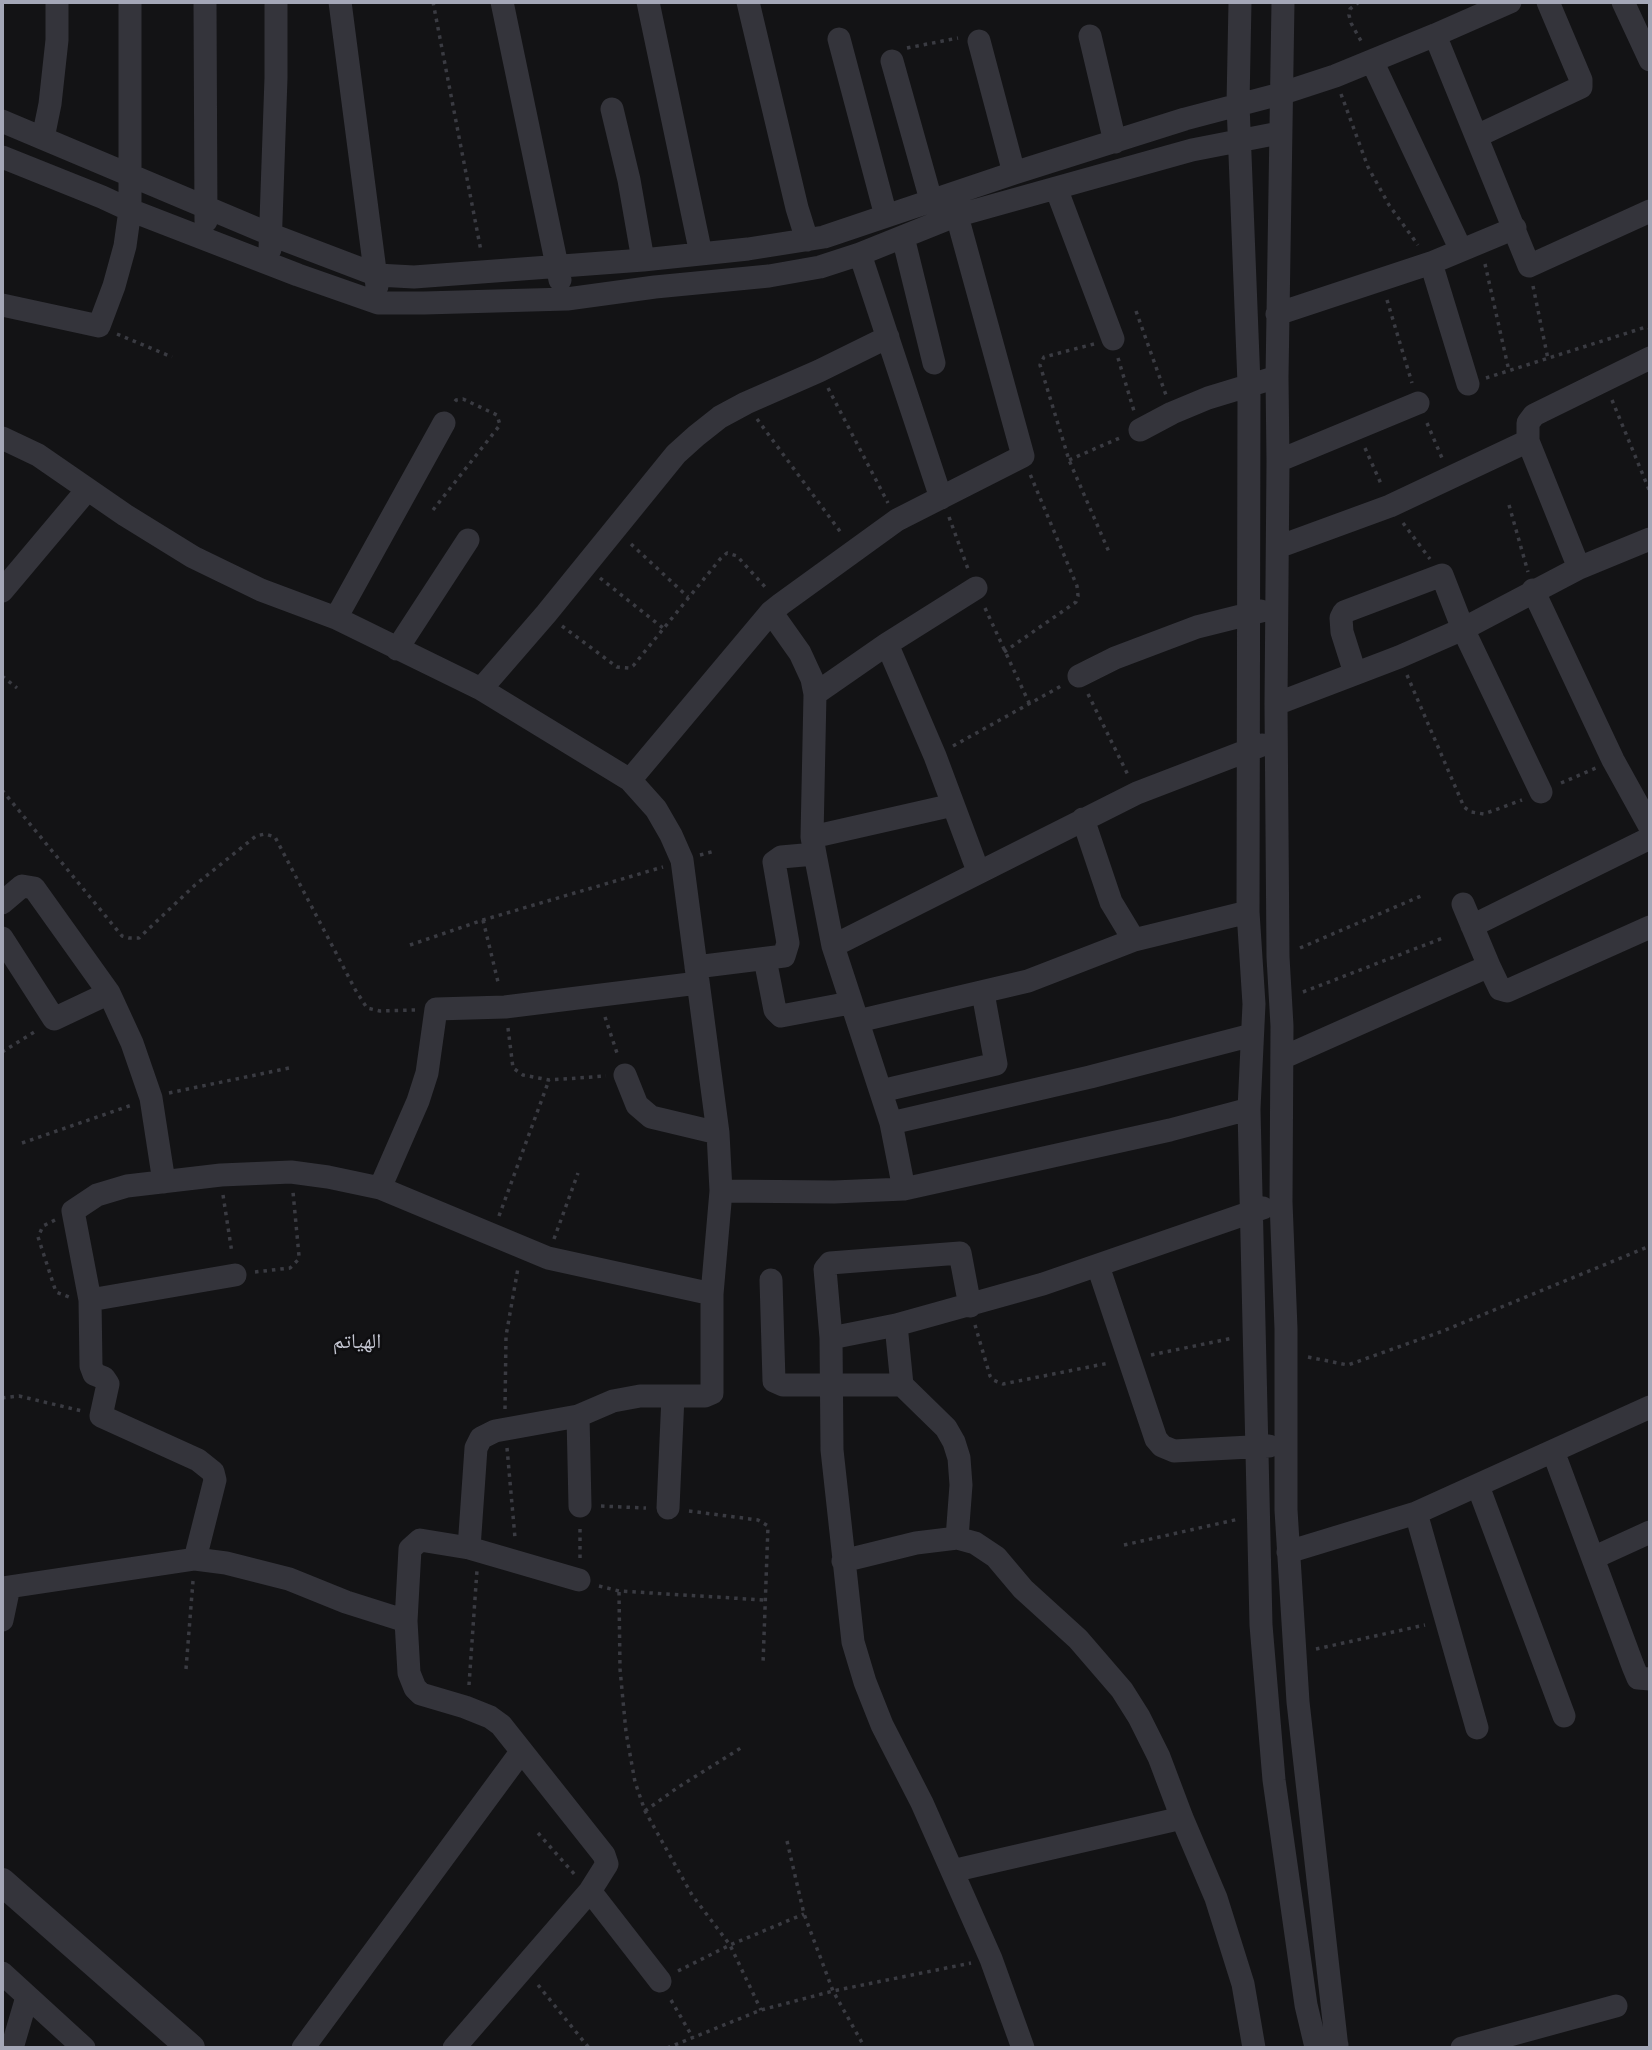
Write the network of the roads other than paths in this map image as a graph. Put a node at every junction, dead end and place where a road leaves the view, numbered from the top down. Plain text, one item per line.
1 (57, 2) edge
2 (130, 2) edge
3 (205, 2) edge
4 (276, 2) edge
5 (341, 2) edge
6 (502, 2) edge
7 (648, 2) edge
8 (748, 2) edge
9 (1240, 2) edge
10 (1283, 2) edge
11 (1510, 2) edge
12 (1548, 2) edge
13 (1623, 2) edge
14 (1435, 35) junction
15 (1090, 36) dead end
16 (839, 39) dead end
17 (979, 41) road end
18 (1650, 60) edge
19 (892, 61) road end
20 (1372, 61) junction
21 (1280, 94) junction
22 (1238, 104) junction
23 (612, 109) dead end
24 (2, 121) edge
25 (1279, 133) junction
26 (1477, 136) junction
27 (43, 138) junction
28 (1240, 140) junction
29 (1115, 142) junction
30 (2, 157) edge
31 (1014, 173) junction
32 (131, 177) junction
33 (1056, 188) junction
34 (931, 200) junction
35 (206, 208) junction
36 (130, 211) junction
37 (1650, 211) edge
38 (886, 216) junction
39 (957, 216) junction
40 (1515, 228) junction
41 (272, 235) junction
42 (903, 237) junction
43 (206, 238) junction
44 (807, 240) junction
45 (1470, 246) junction
46 (701, 254) junction
47 (860, 254) junction
48 (643, 260) junction
49 (268, 263) junction
50 (1431, 263) junction
51 (555, 267) junction
52 (377, 275) junction
53 (567, 299) junction
54 (378, 303) junction
55 (2, 305) edge
56 (1277, 314) junction
57 (888, 337) junction
58 (1112, 339) road end
59 (1650, 358) edge
60 (934, 363) dead end
61 (1277, 377) junction
62 (1249, 384) junction
63 (1468, 384) dead end
64 (1419, 403) road end
65 (444, 423) road end
66 (1140, 430) road end
67 (2, 438) edge
68 (1528, 441) junction
69 (1278, 461) junction
70 (87, 490) junction
71 (941, 498) junction
72 (1650, 539) edge
73 (468, 540) dead end
74 (1278, 547) junction
75 (1579, 568) junction
76 (976, 588) dead end
77 (1533, 590) junction
78 (2, 591) edge
79 (776, 608) junction
80 (1278, 608) junction
81 (1248, 614) junction
82 (337, 618) junction
83 (1463, 629) junction
84 (887, 644) junction
85 (397, 649) junction
86 (1355, 673) junction
87 (1079, 676) road end
88 (481, 689) junction
89 (815, 694) junction
90 (1276, 704) junction
91 (1278, 739) junction
92 (1248, 749) junction
93 (630, 780) junction
94 (1541, 792) road end
95 (953, 805) junction
96 (1083, 820) junction
97 (1650, 827) edge
98 (1650, 838) edge
99 (814, 845) junction
100 (978, 871) junction
101 (2, 903) edge
102 (1463, 904) dead end
103 (1248, 912) junction
104 (1472, 926) junction
105 (1650, 927) edge
106 (2, 937) edge
107 (1134, 940) junction
108 (833, 946) junction
109 (765, 959) junction
110 (1489, 966) junction
111 (697, 975) junction
112 (110, 993) junction
113 (983, 993) junction
114 (854, 1012) junction
115 (1252, 1035) junction
116 (1282, 1058) junction
117 (625, 1075) road end
118 (881, 1091) junction
119 (1249, 1109) junction
120 (891, 1123) junction
121 (718, 1133) junction
122 (164, 1182) junction
123 (380, 1188) junction
124 (904, 1189) junction
125 (721, 1191) junction
126 (1282, 1202) junction
127 (1252, 1212) junction
128 (1098, 1266) junction
129 (235, 1275) road end
130 (771, 1280) dead end
131 (712, 1294) junction
132 (90, 1300) junction
133 (970, 1306) junction
134 (895, 1325) junction
135 (831, 1338) junction
136 (830, 1384) junction
137 (902, 1385) junction
138 (673, 1395) junction
139 (1650, 1407) edge
140 (578, 1416) junction
141 (1286, 1445) junction
142 (1256, 1447) junction
143 (1553, 1451) junction
144 (1478, 1486) junction
145 (580, 1506) road end
146 (668, 1508) road end
147 (1416, 1513) junction
148 (1650, 1532) edge
149 (957, 1538) junction
150 (474, 1550) junction
151 (1289, 1552) junction
152 (1593, 1558) junction
153 (195, 1559) junction
154 (843, 1561) junction
155 (579, 1580) road end
156 (5, 1587) edge
157 (2, 1620) edge
158 (407, 1621) junction
159 (1650, 1679) edge
160 (1564, 1716) dead end
161 (1478, 1728) dead end
162 (521, 1752) junction
163 (1182, 1818) junction
164 (952, 1871) junction
165 (2, 1881) edge
166 (590, 1891) junction
167 (2, 1973) edge
168 (660, 1981) road end
169 (27, 1997) junction
170 (1616, 2006) dead end
171 (63, 2040) edge
172 (1337, 2047) edge
173 (12, 2048) edge
174 (84, 2048) edge
175 (191, 2048) edge
176 (303, 2048) edge
177 (454, 2048) edge
178 (1023, 2048) edge
179 (1254, 2048) edge
180 (1462, 2048) edge

1 - 27 street
2 - 32 street
3 - 35 street
4 - 41 street
5 - 52 street
6 - 51 street
7 - 46 street
8 - 44 street
9 - 22 street
10 - 21 street
11 - 14 street
12 - 26 street
13 - 18 street
14 - 20 street
14 - 26 street
15 - 29 street
16 - 38 street
17 - 31 street
19 - 34 street
20 - 21 street
20 - 45 street
21 - 22 street
21 - 25 street
22 - 28 street
22 - 29 street
23 - 48 street
24 - 27 street
25 - 28 street
25 - 56 street
26 - 40 street
27 - 32 street
28 - 33 street
28 - 62 street
29 - 31 street
30 - 36 street
31 - 34 street
32 - 35 street
32 - 36 street
33 - 39 street
33 - 58 street
34 - 38 street
35 - 41 street
35 - 43 street
36 - 43 street
36 - 55 street
37 - 40 street
38 - 44 street
39 - 42 street
39 - 71 street
40 - 45 street
41 - 49 street
41 - 52 street
42 - 47 street
42 - 60 street
43 - 49 street
44 - 46 street
45 - 50 street
46 - 48 street
47 - 53 street
47 - 57 street
48 - 51 street
49 - 54 street
50 - 56 street
50 - 63 street
51 - 52 street
51 - 53 street
52 - 54 street
53 - 54 street
56 - 61 street
57 - 71 street
57 - 88 street
59 - 68 street
61 - 62 street
61 - 69 street
62 - 66 street
62 - 81 street
64 - 69 street
65 - 82 street
67 - 70 street
68 - 74 street
68 - 75 street
69 - 74 street
70 - 78 street
70 - 82 street
71 - 79 street
72 - 75 street
73 - 85 street
74 - 80 street
75 - 77 street
76 - 84 street
77 - 83 street
77 - 97 street
79 - 89 street
79 - 93 street
80 - 81 street
80 - 90 street
81 - 87 street
81 - 92 street
82 - 85 street
83 - 86 street
83 - 86 street
83 - 94 street
84 - 89 street
84 - 95 street
85 - 88 street
86 - 90 street
88 - 93 street
89 - 99 street
90 - 91 street
91 - 92 street
91 - 116 street
92 - 96 street
92 - 103 street
93 - 111 street
95 - 99 street
95 - 100 street
96 - 100 street
96 - 107 street
98 - 104 street
99 - 108 street
99 - 109 street
100 - 108 street
101 - 112 street
102 - 104 street
103 - 107 street
103 - 115 street
104 - 110 street
105 - 110 street
106 - 112 street
107 - 113 street
108 - 114 street
109 - 111 street
109 - 114 street
110 - 116 street
111 - 121 street
111 - 123 street
112 - 122 street
113 - 114 street
113 - 118 street
114 - 118 street
115 - 119 street
115 - 120 street
116 - 126 street
117 - 121 street
118 - 120 street
119 - 124 street
119 - 127 street
120 - 124 street
121 - 125 street
122 - 123 street
122 - 132 street
123 - 131 street
124 - 125 street
125 - 131 street
126 - 127 street
126 - 141 street
127 - 128 street
127 - 142 street
128 - 133 street
128 - 142 street
129 - 132 street
130 - 136 street
131 - 138 street
132 - 153 street
133 - 134 street
133 - 135 street
134 - 135 street
134 - 137 street
135 - 136 street
136 - 137 street
136 - 154 street
137 - 149 street
138 - 140 street
138 - 146 street
139 - 143 street
140 - 145 street
140 - 150 street
141 - 142 street
141 - 151 street
142 - 172 street
143 - 144 street
143 - 152 street
144 - 147 street
144 - 160 street
147 - 151 street
147 - 161 street
148 - 152 street
149 - 154 street
149 - 163 street
150 - 155 street
150 - 158 street
151 - 172 street
152 - 159 street
153 - 156 street
153 - 158 street
154 - 164 street
156 - 157 street
158 - 162 street
162 - 166 street
162 - 176 street
163 - 164 street
163 - 179 street
164 - 178 street
165 - 175 street
166 - 168 street
166 - 177 street
167 - 169 street
169 - 171 street
169 - 173 street
170 - 180 street
171 - 174 street

